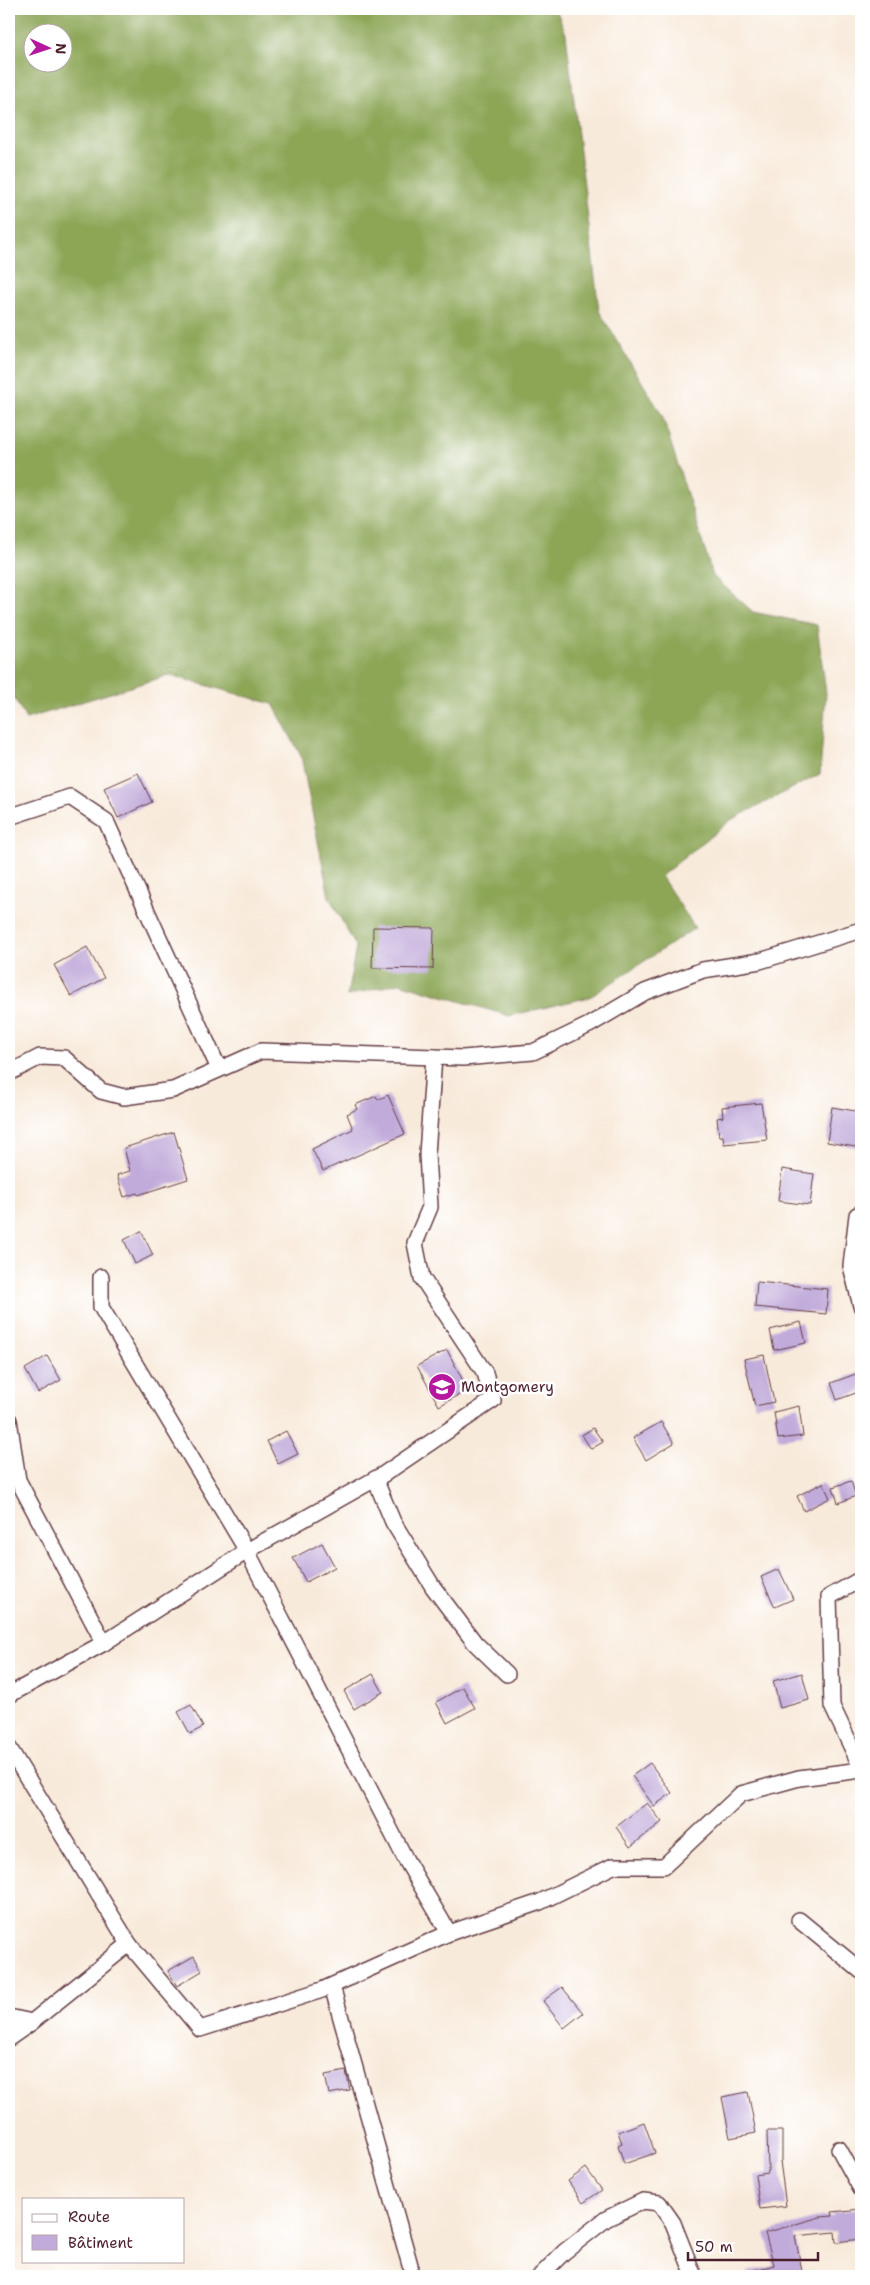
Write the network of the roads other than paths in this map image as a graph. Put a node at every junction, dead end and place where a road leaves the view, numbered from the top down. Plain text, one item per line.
1 (9, 817) edge
2 (861, 930) edge
3 (434, 1057) junction
4 (219, 1070) junction
5 (9, 1073) edge
6 (861, 1215) edge
7 (101, 1277) dead end
8 (861, 1306) edge
9 (9, 1420) edge
10 (375, 1479) junction
11 (246, 1552) junction
12 (861, 1579) edge
13 (104, 1643) junction
14 (507, 1674) dead end
15 (9, 1695) edge
16 (9, 1748) edge
17 (861, 1769) edge
18 (799, 1920) dead end
19 (449, 1933) junction
20 (129, 1944) junction
21 (861, 1971) edge
22 (332, 1986) junction
23 (9, 2017) edge
24 (32, 2022) junction
25 (9, 2038) edge
26 (839, 2149) dead end
27 (861, 2189) edge
28 (410, 2265) dead end
29 (540, 2276) edge
30 (694, 2276) edge

1 - 4 street
2 - 3 street
3 - 4 street
3 - 10 street
4 - 5 street
6 - 8 street
7 - 11 street
9 - 13 street
10 - 11 street
10 - 14 street
11 - 13 street
11 - 19 street
12 - 17 street
13 - 15 street
16 - 20 street
17 - 19 street
18 - 21 street
19 - 22 street
20 - 22 street
20 - 24 street
22 - 28 street
23 - 24 street
24 - 25 street
26 - 27 street
29 - 30 street

